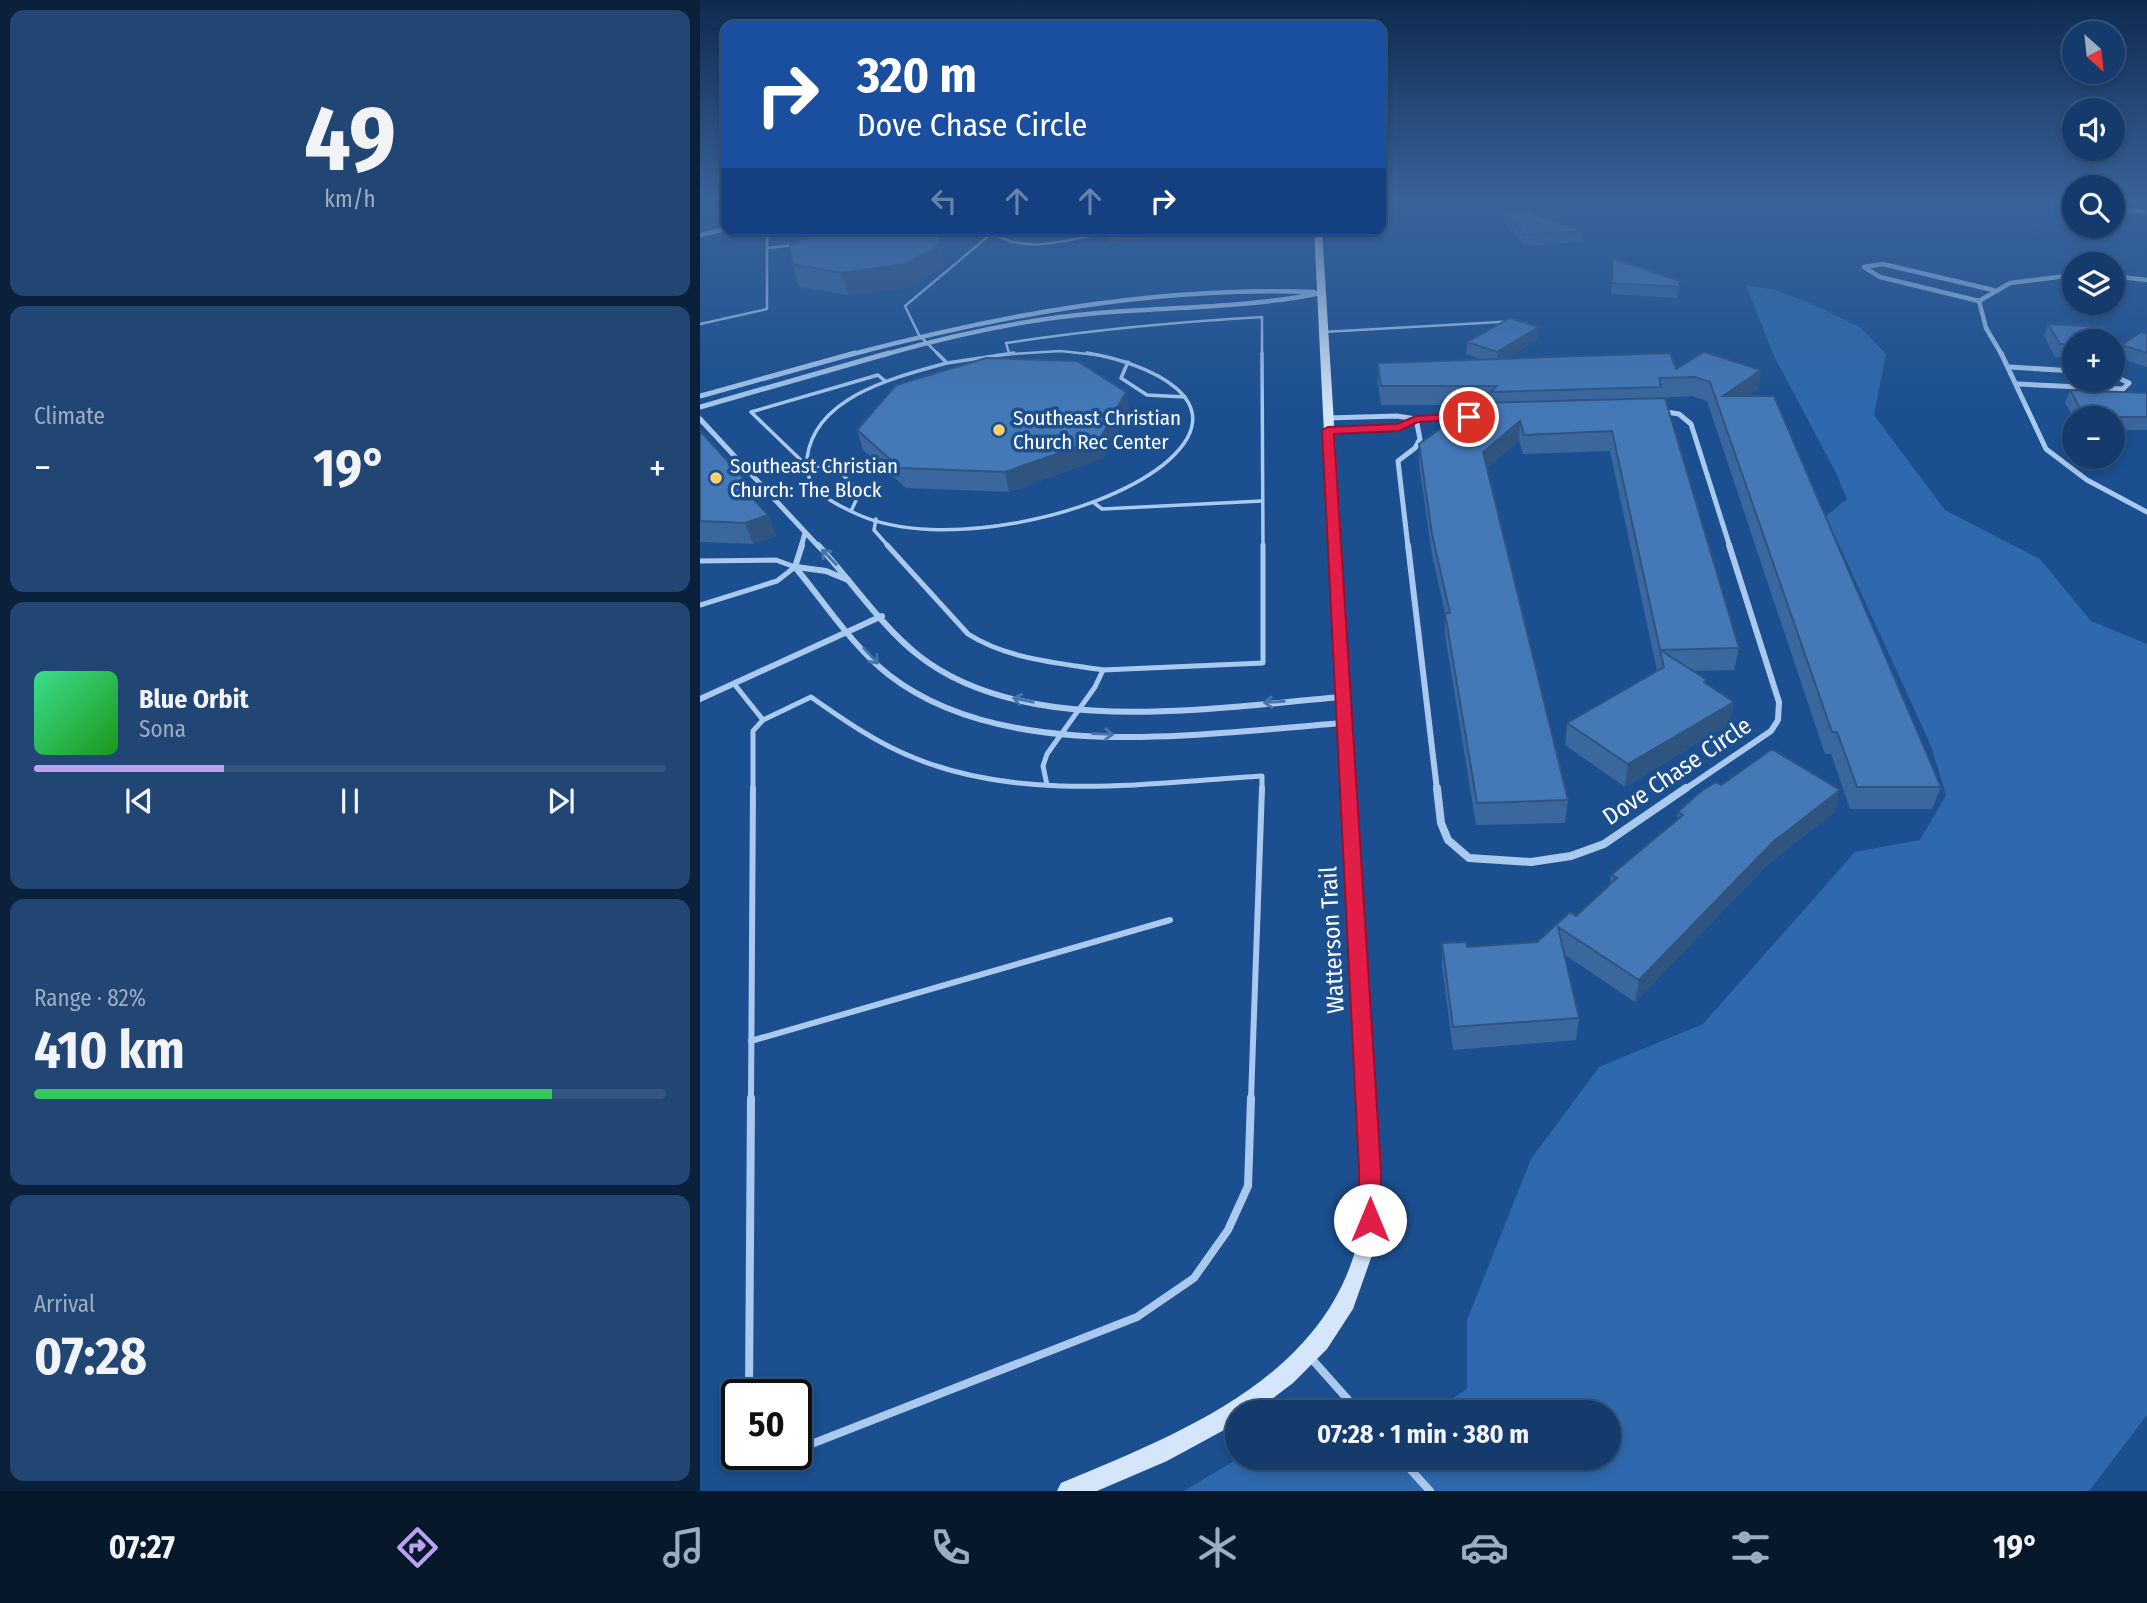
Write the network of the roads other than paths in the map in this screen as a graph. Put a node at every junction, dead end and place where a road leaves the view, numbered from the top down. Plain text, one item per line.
1 (767, 273) edge
2 (944, 273) edge
3 (1320, 273) edge
4 (1869, 273) edge
5 (1920, 273) edge
6 (2062, 276) edge
7 (2125, 277) edge
8 (2147, 280) edge
9 (1994, 290) junction
10 (1321, 293) junction
11 (1979, 301) junction
12 (1518, 321) edge
13 (700, 324) edge
14 (1323, 332) junction
15 (919, 335) junction
16 (927, 343) junction
17 (1009, 353) junction
18 (1128, 362) junction
19 (947, 363) junction
20 (2010, 368) junction
21 (2062, 370) edge
22 (886, 381) junction
23 (2018, 384) junction
24 (2062, 386) edge
25 (700, 396) edge
26 (1186, 397) junction
27 (700, 407) edge
28 (700, 419) edge
29 (1416, 419) junction
30 (1328, 424) junction
31 (806, 465) junction
32 (1262, 501) junction
33 (1093, 502) junction
34 (850, 511) junction
35 (2147, 512) edge
36 (876, 519) junction
37 (805, 533) junction
38 (700, 561) edge
39 (795, 567) junction
40 (852, 582) junction
41 (700, 605) edge
42 (882, 616) junction
43 (849, 632) junction
44 (1102, 670) junction
45 (735, 685) junction
46 (1342, 697) junction
47 (700, 699) edge
48 (1079, 709) junction
49 (763, 720) junction
50 (1343, 723) junction
51 (1061, 732) junction
52 (1047, 785) junction
53 (1170, 920) dead end
54 (751, 1041) junction
55 (1308, 1355) junction
56 (749, 1379) edge
57 (1348, 1400) edge
58 (812, 1444) edge
59 (1411, 1470) edge
60 (1069, 1491) edge
61 (1430, 1491) edge

1 - 13 lane
2 - 15 lane
3 - 10 main road, Watterson Trail
4 - 11 street
5 - 9 street
6 - 9 street
7 - 8 street
9 - 11 street
10 - 14 main road, Watterson Trail
10 - 15 street
10 - 16 street
11 - 20 street
12 - 14 lane
14 - 30 main road, Watterson Trail
15 - 16 lane
15 - 25 street
16 - 19 lane
16 - 27 street
17 - 18 lane
17 - 19 lane
17 - 32 lane
18 - 26 lane
18 - 26 lane
19 - 22 lane
20 - 21 street
20 - 23 street
22 - 31 lane
22 - 31 lane
23 - 24 street
23 - 35 street
26 - 33 lane
28 - 37 street
29 - 29 street, Dove Chase Circle
29 - 30 street, Dove Chase Circle
29 - 30 street, Dove Chase Circle
30 - 46 main road, Watterson Trail
31 - 34 lane
31 - 34 lane
32 - 33 lane
32 - 44 lane
33 - 36 lane
34 - 36 lane
36 - 44 lane
37 - 39 street
40 -> 37 street
38 - 39 lane
39 - 40 street
39 - 41 lane
39 - 43 street
40 - 42 street
42 - 43 street
48 -> 42 street
43 - 45 street
43 -> 51 street
44 - 48 lane
45 - 47 street
45 - 49 lane
46 -> 48 street
46 - 50 main road, Watterson Trail
48 - 51 lane
49 - 52 lane
49 - 54 lane
51 -> 50 street
50 - 55 main road, Watterson Trail
51 - 52 lane
52 - 58 lane
53 - 54 lane
54 - 56 lane
55 - 57 lane
55 - 60 main road, Watterson Trail
59 - 61 lane

